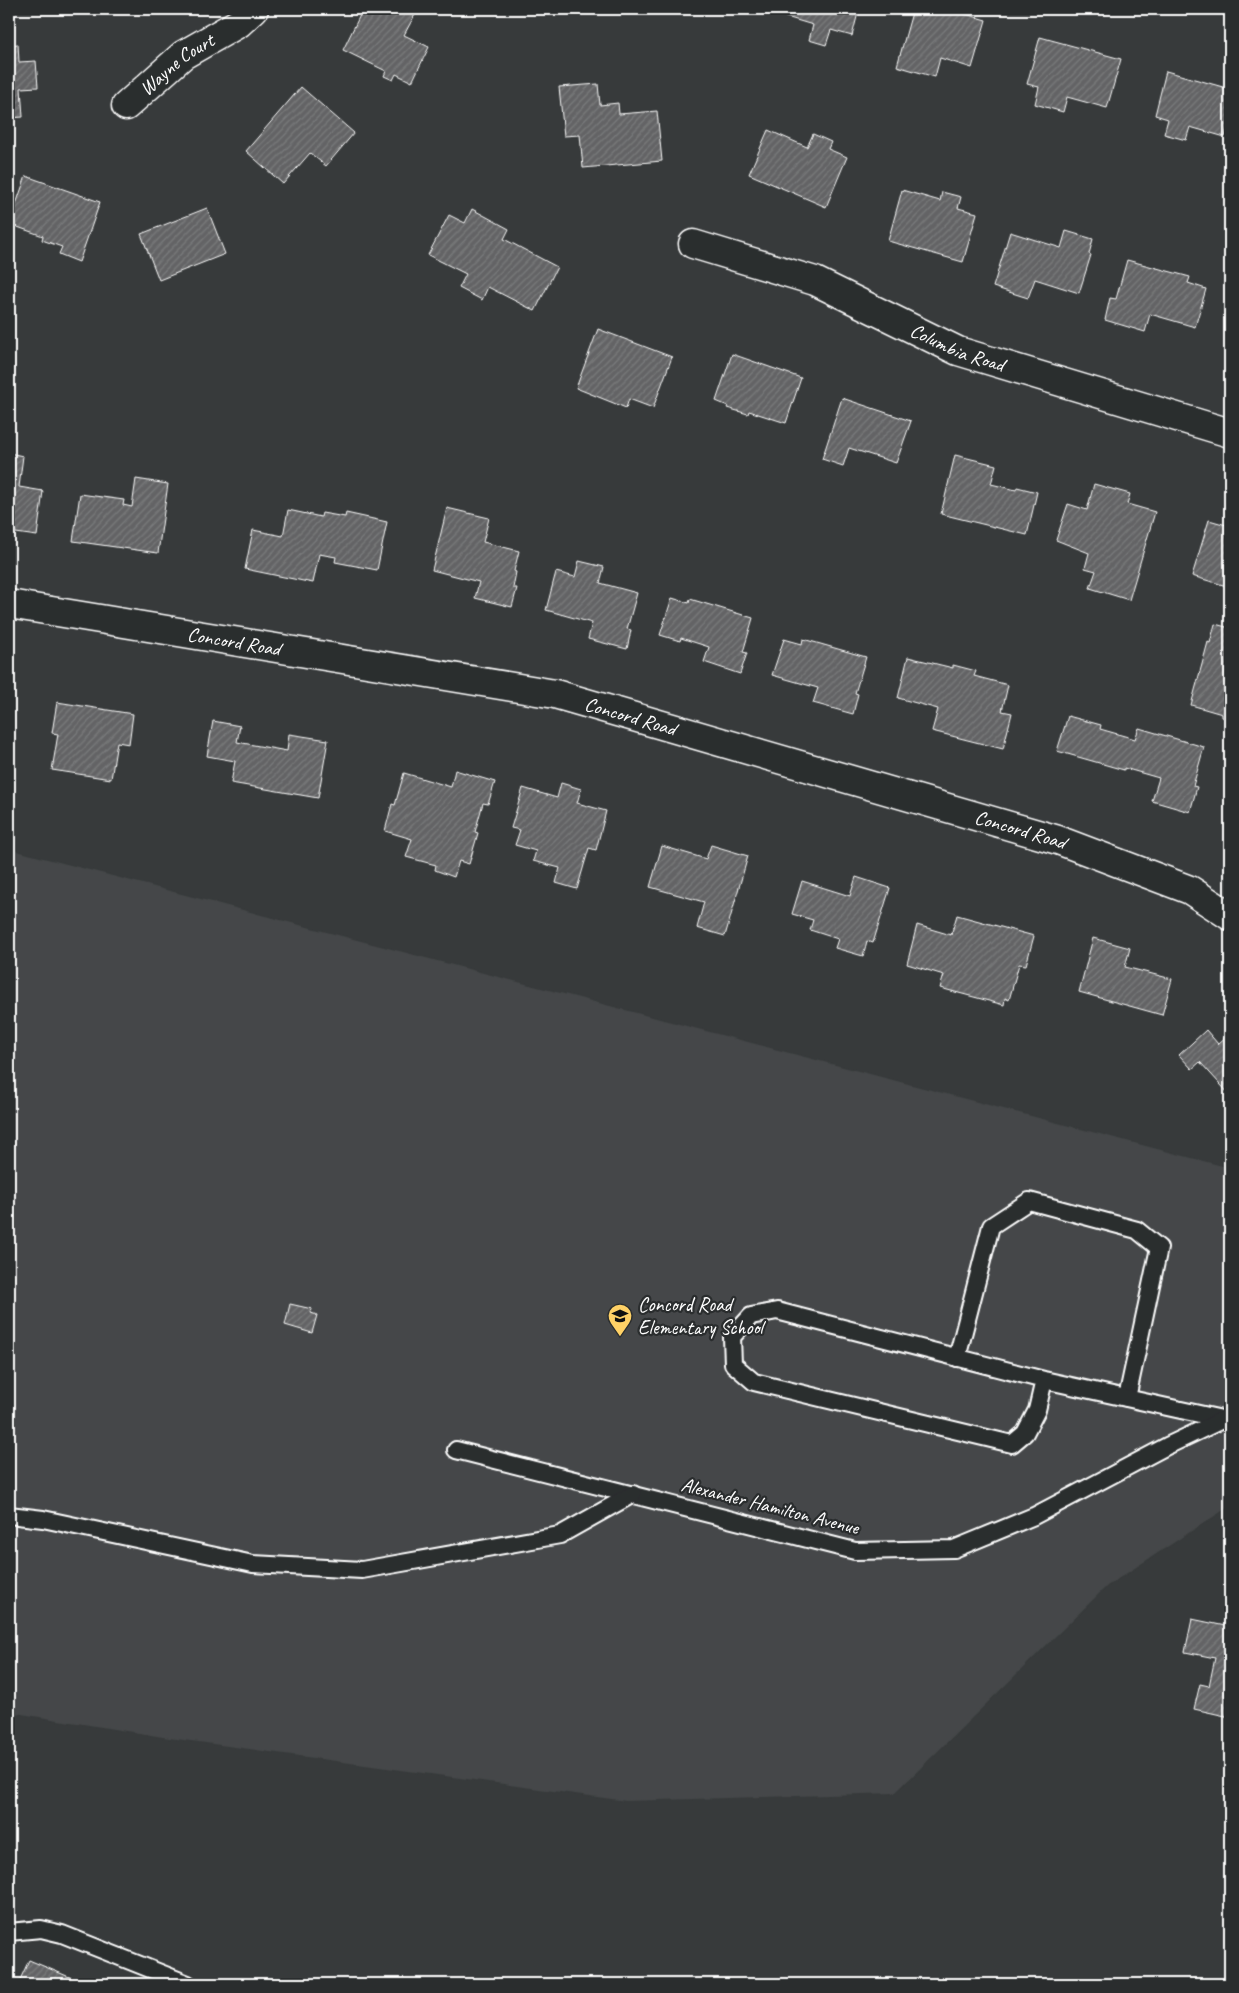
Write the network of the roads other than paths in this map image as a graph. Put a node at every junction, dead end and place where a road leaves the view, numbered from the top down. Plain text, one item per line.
1 (254, 9) edge
2 (126, 106) dead end
3 (693, 244) dead end
4 (1230, 433) edge
5 (9, 604) edge
6 (1230, 916) edge
7 (957, 1358) junction
8 (1044, 1380) junction
9 (1127, 1398) junction
10 (1226, 1418) edge
11 (456, 1450) dead end
12 (633, 1494) junction
13 (9, 1516) edge
14 (9, 1932) edge
15 (188, 1984) edge

1 - 2 street, Wayne Court
3 - 4 street, Columbia Road
5 - 6 street, Concord Road
7 - 8 lane
7 - 8 lane
7 - 9 lane
8 - 9 lane
9 - 10 lane
10 - 12 lane, Alexander Hamilton Avenue
11 - 12 lane, Alexander Hamilton Avenue
12 - 13 lane
14 - 15 lane

